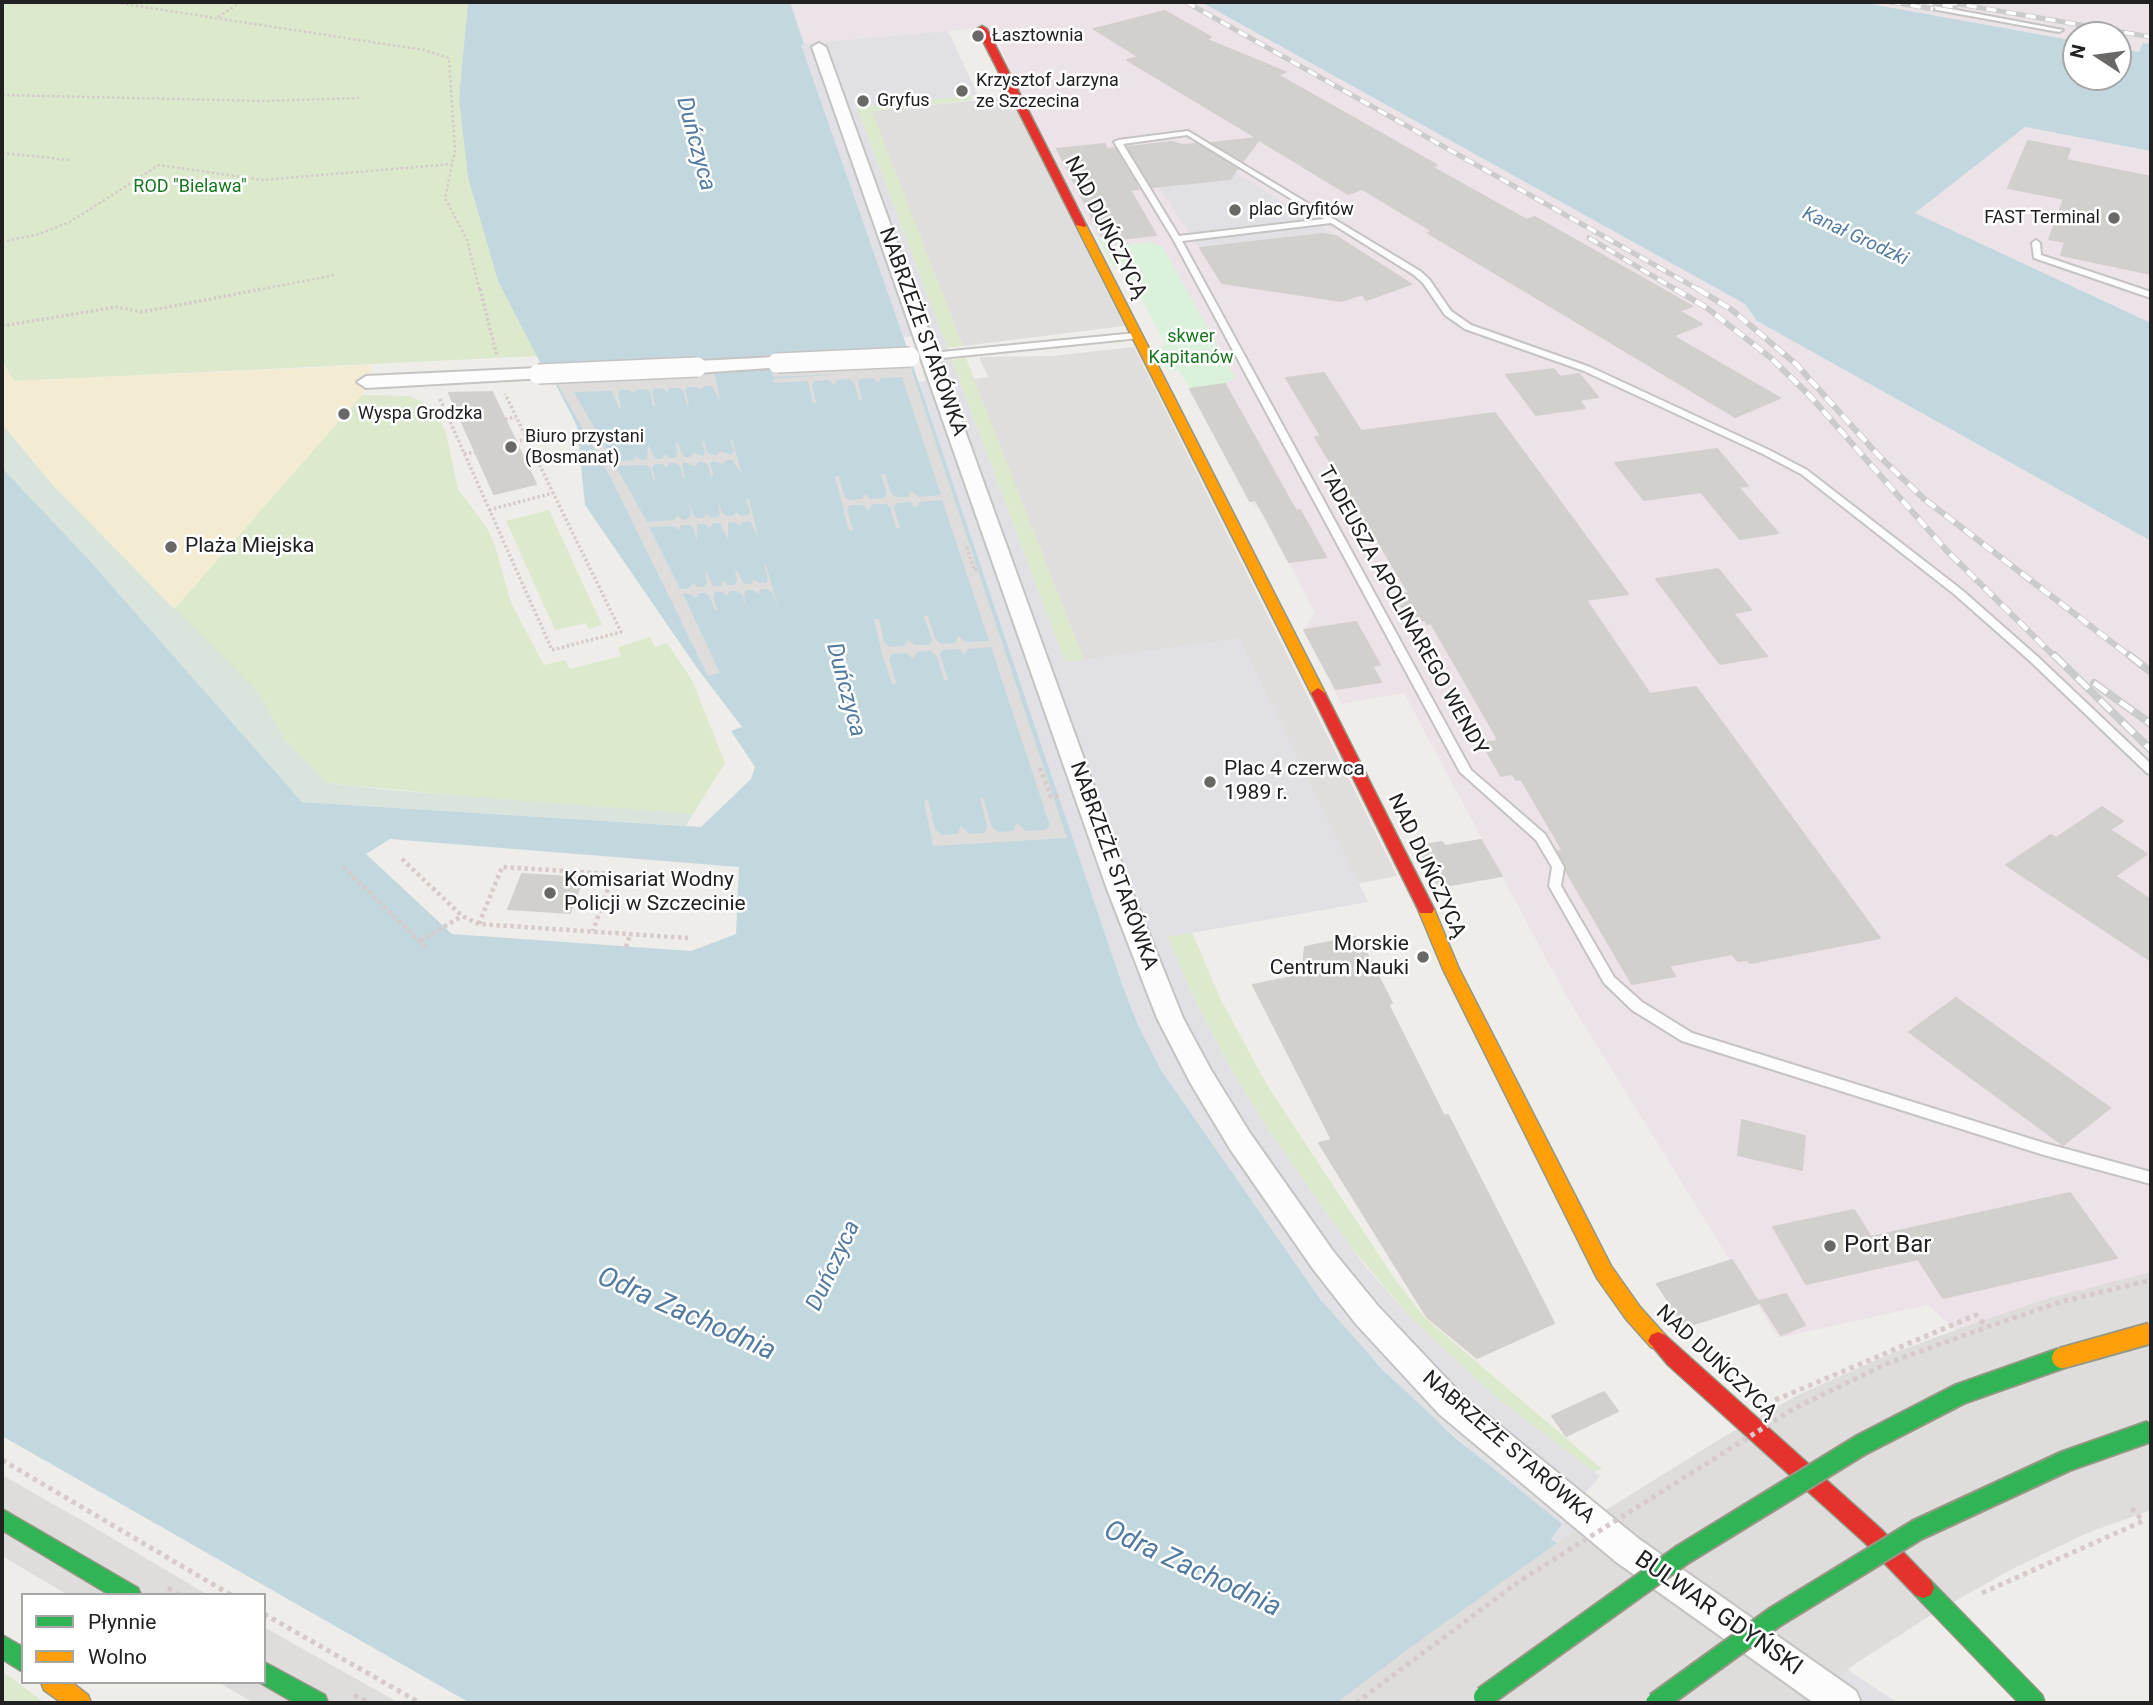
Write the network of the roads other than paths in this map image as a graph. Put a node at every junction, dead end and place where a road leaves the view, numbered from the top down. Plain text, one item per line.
1 (1904, 2) edge
2 (982, 29) dead end
3 (2059, 30) dead end
4 (819, 47) dead end
5 (1332, 220) junction
6 (1177, 239) junction
7 (2036, 243) dead end
8 (2151, 295) edge
9 (1136, 336) junction
10 (920, 356) junction
11 (366, 382) dead end
12 (2151, 770) edge
13 (2151, 1178) edge
14 (2151, 1333) edge
15 (2151, 1431) edge
16 (2, 1520) edge
17 (1627, 1550) joint
18 (127, 1593) edge
19 (2, 1646) edge
20 (21, 1660) edge
21 (266, 1674) edge
22 (54, 1684) edge
23 (1478, 1701) edge
24 (80, 1703) edge
25 (317, 1703) edge
26 (1656, 1703) edge
27 (1844, 1703) edge
28 (2034, 1703) edge

1 - 3 lane
2 - 9 street, NAD DUŃCZYCĄ
4 - 10 street, NABRZEŻE STARÓWKA
5 - 6 lane
5 - 6 lane, TADEUSZA APOLINAREGO WENDY
5 - 12 lane
6 - 13 lane, TADEUSZA APOLINAREGO WENDY
7 - 8 lane
9 - 10 lane
9 - 28 street, NAD DUŃCZYCĄ
10 - 11 street, bridge
10 - 17 street, NABRZEŻE STARÓWKA
14 - 23 street, bridge
15 - 26 street, bridge
16 - 18 street
17 - 27 street, BULWAR GDYŃSKI
19 - 20 street
21 - 25 street
22 - 24 street

